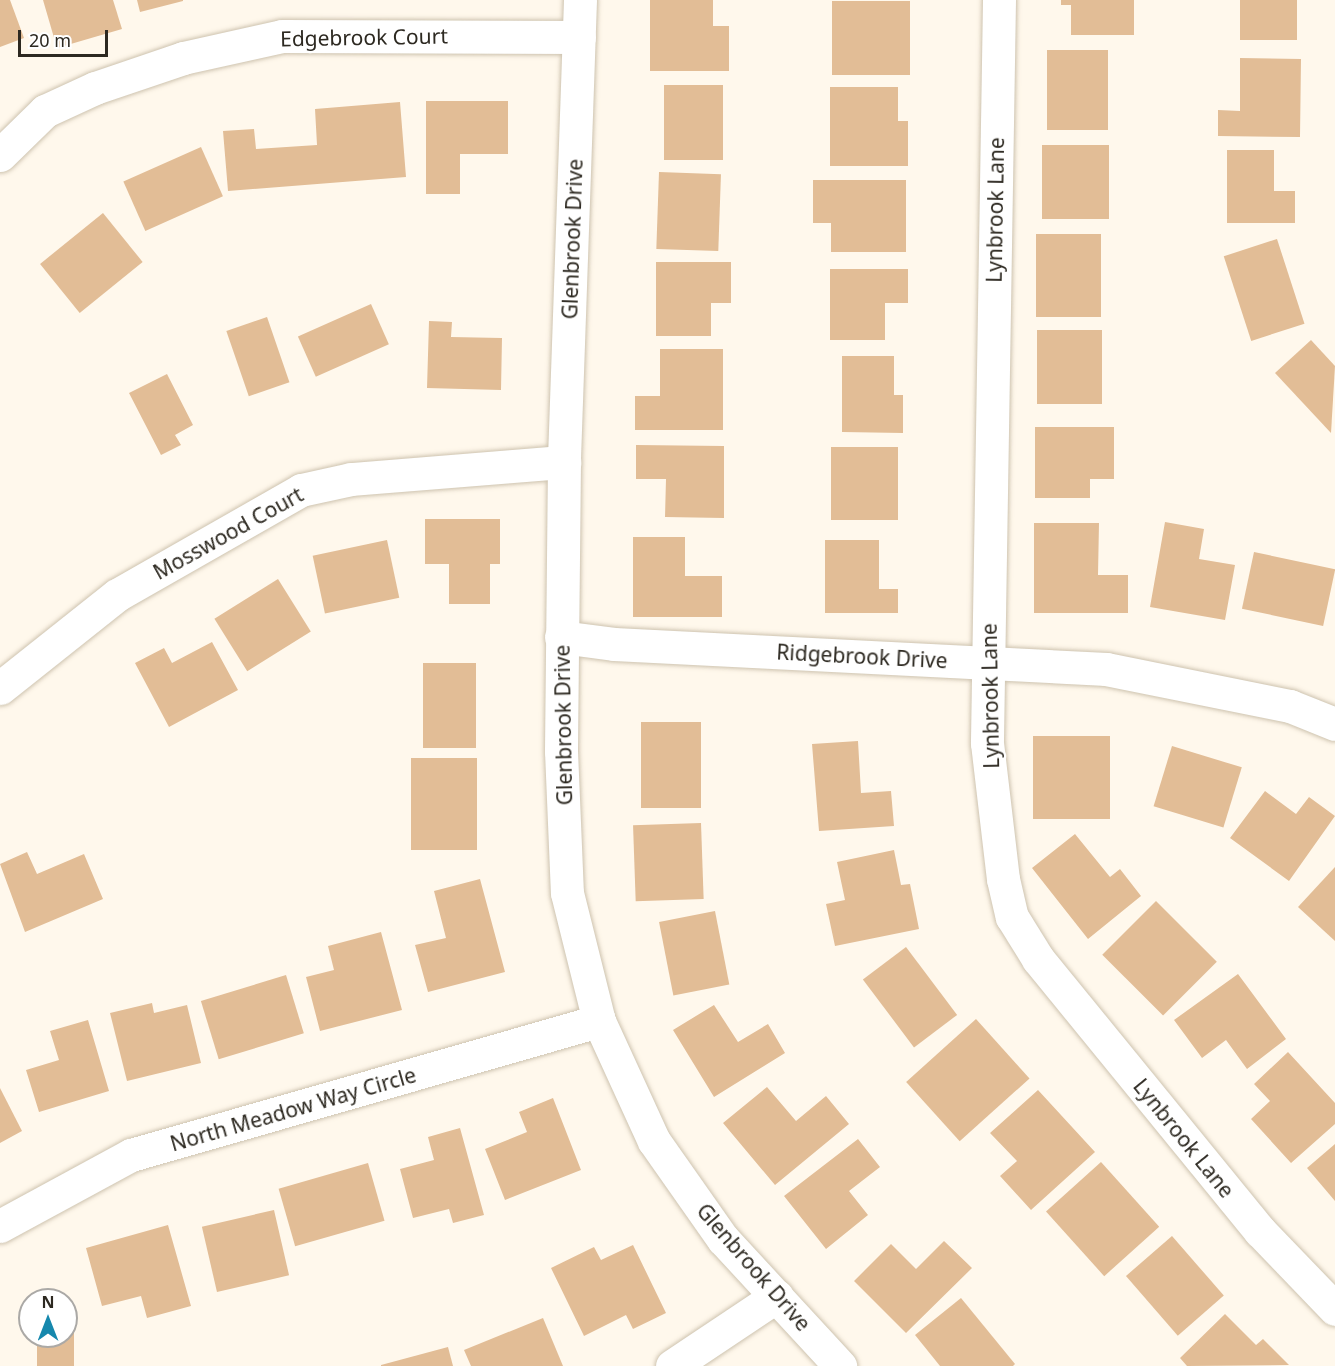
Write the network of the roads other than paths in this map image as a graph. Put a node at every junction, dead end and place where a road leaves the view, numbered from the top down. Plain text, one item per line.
1 (580, 0) edge
2 (999, 0) edge
3 (579, 37) junction
4 (0, 155) edge
5 (564, 462) junction
6 (561, 637) junction
7 (988, 663) junction
8 (0, 688) edge
9 (1335, 724) edge
10 (599, 1021) junction
11 (0, 1226) edge
12 (777, 1296) junction
13 (1335, 1309) edge
14 (672, 1366) edge
15 (840, 1366) edge

1 - 3 street, Glenbrook Drive
2 - 7 street, Lynbrook Lane
3 - 4 street, Edgebrook Court
3 - 5 street, Glenbrook Drive
5 - 6 street, Glenbrook Drive
5 - 8 street, Mosswood Court
6 - 7 street, Ridgebrook Drive
6 - 10 street, Glenbrook Drive
7 - 9 street, Ridgebrook Drive
7 - 13 street, Lynbrook Lane
10 - 11 street, North Meadow Way Circle
10 - 12 street, Glenbrook Drive
12 - 14 street
12 - 15 street, Glenbrook Drive

